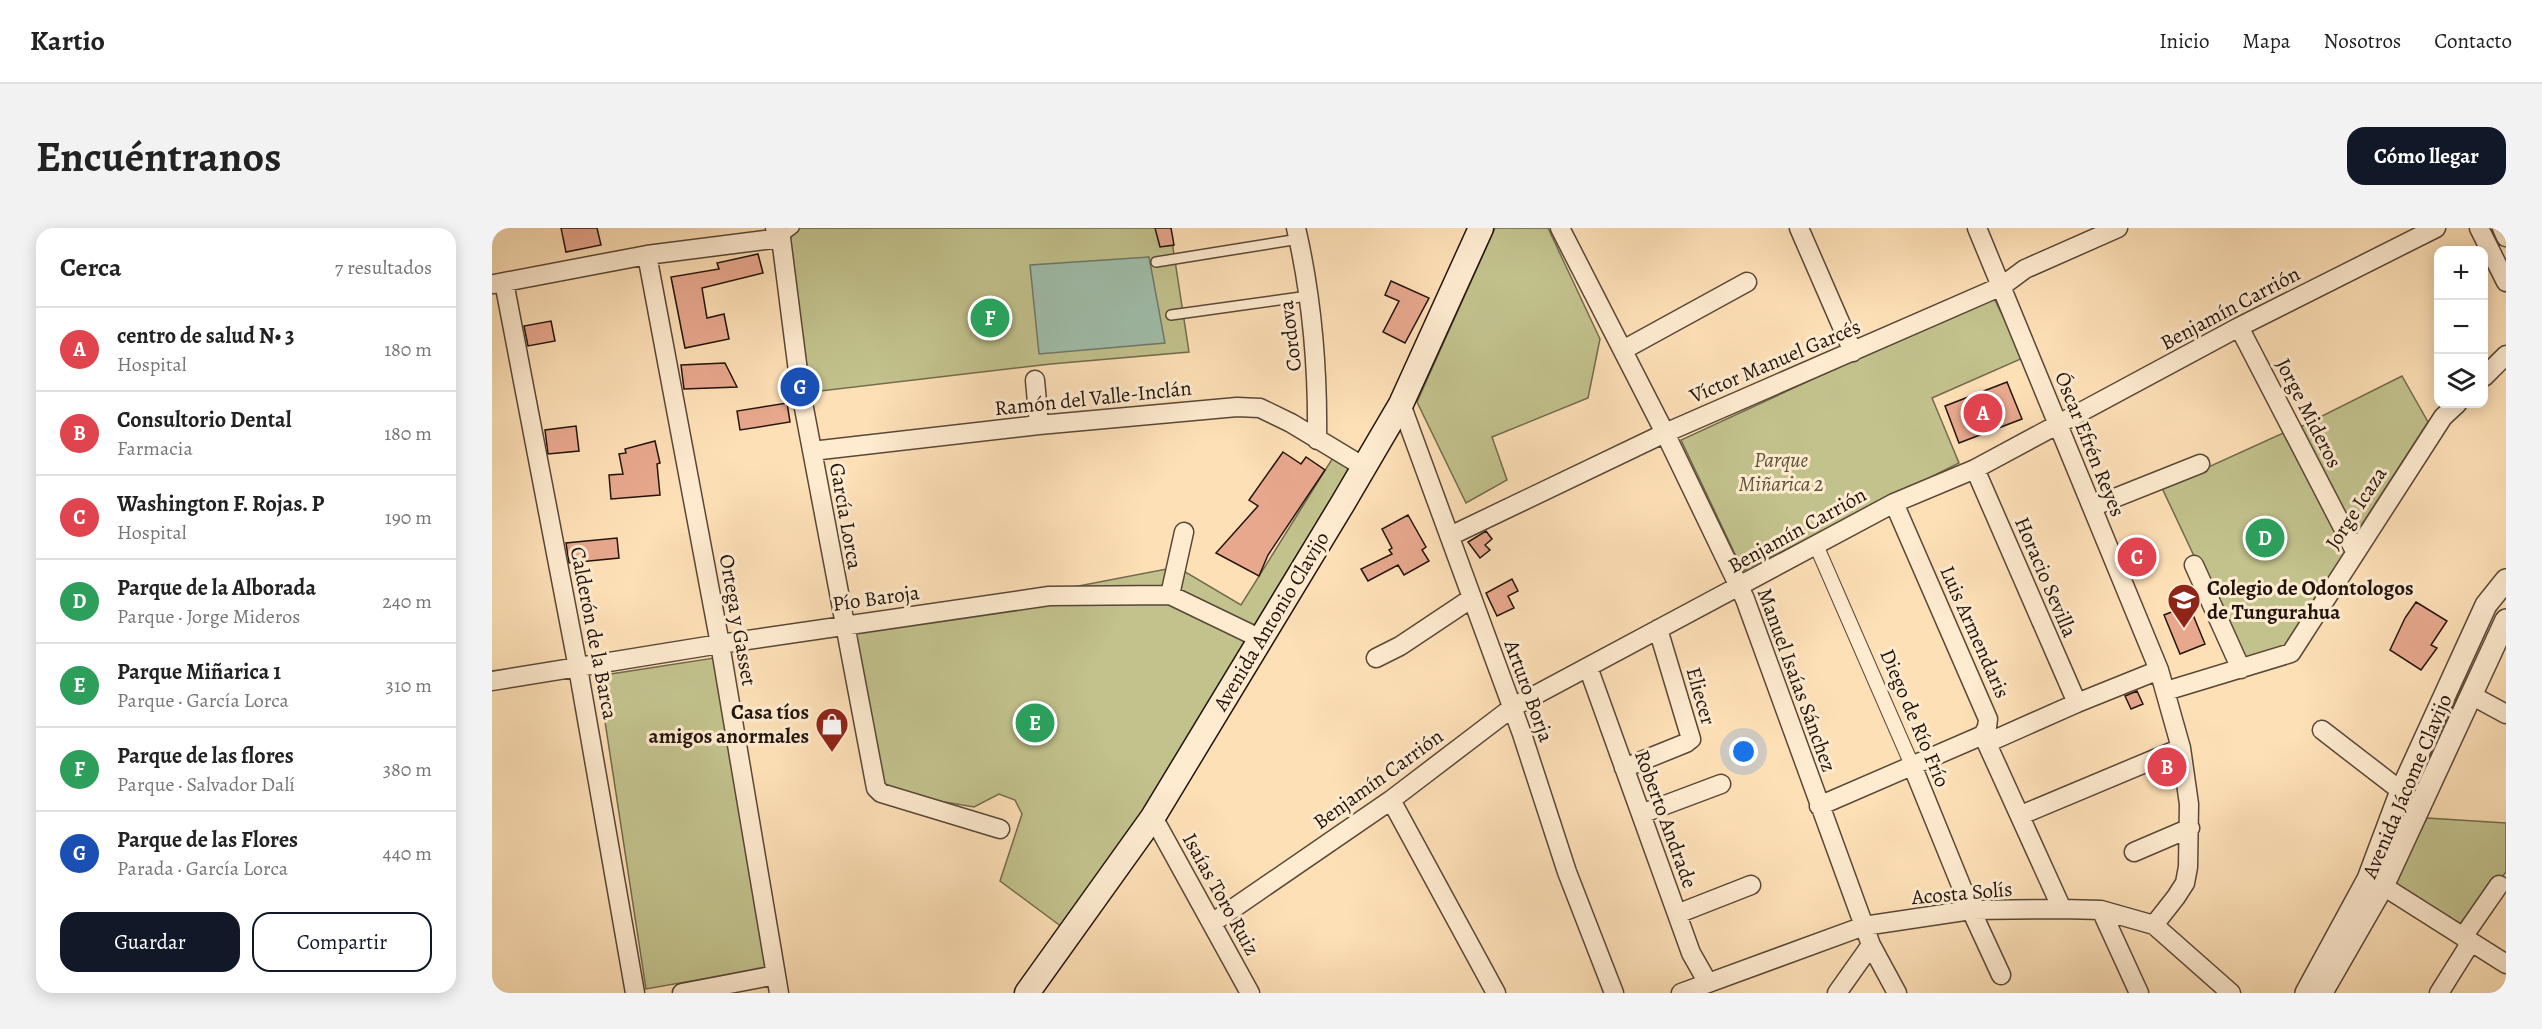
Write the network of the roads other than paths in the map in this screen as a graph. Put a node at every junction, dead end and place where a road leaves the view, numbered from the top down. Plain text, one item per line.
1 (1481, 228) edge
2 (1560, 228) edge
3 (1798, 228) edge
4 (1977, 228) edge
5 (2118, 228) edge
6 (2436, 228) edge
7 (2479, 228) edge
8 (2502, 228) edge
9 (783, 232) edge
10 (1298, 233) edge
11 (2506, 237) edge
12 (647, 255) junction
13 (1156, 262) dead end
14 (1747, 282) dead end
15 (2506, 282) edge
16 (498, 283) edge
17 (2002, 286) junction
18 (1308, 296) junction
19 (1171, 315) dead end
20 (2239, 327) junction
21 (1623, 350) junction
22 (1853, 352) junction
23 (2506, 355) edge
24 (2488, 373) edge
25 (1035, 380) dead end
26 (1401, 404) junction
27 (2453, 408) edge
28 (1039, 425) junction
29 (2057, 426) junction
30 (1665, 433) junction
31 (1317, 440) junction
32 (812, 451) junction
33 (2200, 464) dead end
34 (1364, 467) junction
35 (1975, 469) junction
36 (1894, 503) junction
37 (2092, 507) junction
38 (1184, 532) dead end
39 (1450, 536) junction
40 (1816, 545) junction
41 (2355, 551) junction
42 (2194, 565) dead end
43 (2506, 580) edge
44 (1739, 587) junction
45 (1170, 594) junction
46 (1472, 598) junction
47 (2486, 605) junction
48 (2506, 620) edge
49 (844, 625) junction
50 (1658, 629) junction
51 (1259, 638) junction
52 (720, 644) junction
53 (1376, 658) dead end
54 (1588, 667) junction
55 (578, 668) junction
56 (2241, 669) junction
57 (2159, 670) junction
58 (492, 681) edge
59 (2166, 691) junction
60 (2471, 695) junction
61 (2077, 703) junction
62 (1512, 708) junction
63 (2506, 714) edge
64 (2322, 729) dead end
65 (1985, 739) junction
66 (2181, 747) junction
67 (1912, 765) junction
68 (1624, 768) junction
69 (1721, 784) dead end
70 (2401, 791) junction
71 (1391, 800) junction
72 (1819, 806) junction
73 (1641, 814) junction
74 (2021, 816) junction
75 (1153, 817) junction
76 (2190, 828) junction
77 (1000, 829) dead end
78 (2134, 852) dead end
79 (2375, 882) junction
80 (1751, 885) dead end
81 (2499, 885) dead end
82 (2062, 909) junction
83 (1971, 910) junction
84 (2101, 910) junction
85 (1677, 914) junction
86 (1212, 923) junction
87 (2154, 925) junction
88 (1864, 926) junction
89 (2467, 939) junction
90 (1871, 945) junction
91 (2506, 964) edge
92 (2001, 975) dead end
93 (1708, 983) junction
94 (778, 984) edge
95 (635, 993) edge
96 (682, 993) edge
97 (1027, 993) edge
98 (1250, 993) edge
99 (1496, 993) edge
100 (1614, 993) edge
101 (1681, 993) edge
102 (1837, 993) edge
103 (1898, 993) edge
104 (2139, 993) edge
105 (2231, 993) edge
106 (2306, 993) edge
107 (2322, 993) edge
108 (2439, 993) edge

1 - 26 main road, Avenida Antonio Clavijo
2 - 21 street, Manuel Isaías Sánchez
3 - 22 street
4 - 17 street, Óscar Efrén Reyes
5 - 17 street, Víctor Manuel Garcés
6 - 20 street, Benjamín Carrión
7 - 15 street
8 - 11 street
9 - 12 street
9 - 32 street, García Lorca
10 - 13 lane
10 - 18 street, Cordova
12 - 16 street
12 - 52 street, Ortega y Gasset
14 - 21 street
16 - 55 street, Calderón de la Barca
17 - 22 street, Víctor Manuel Garcés
17 - 29 street, Óscar Efrén Reyes
18 - 19 lane
18 - 31 street, Cordova
20 - 29 street, Benjamín Carrión
20 - 41 street, Jorge Mideros
21 - 30 street, Manuel Isaías Sánchez
22 - 30 street, Víctor Manuel Garcés
23 - 24 street
25 - 28 street
26 - 34 main road, Avenida Antonio Clavijo
26 - 39 street, Arturo Borja
27 - 41 street, Jorge Icaza
28 - 31 street, Ramón del Valle-Inclán
28 - 32 street, Ramón del Valle-Inclán
29 - 35 street, Benjamín Carrión
29 - 37 street, Óscar Efrén Reyes
30 - 39 street, Víctor Manuel Garcés
30 - 44 street, Manuel Isaías Sánchez
31 - 34 street, Ramón del Valle-Inclán
32 - 49 street, García Lorca
33 - 37 street
34 - 51 main road, Avenida Antonio Clavijo
35 - 36 street, Benjamín Carrión
35 - 61 street, Horacio Sevilla
36 - 40 street, Benjamín Carrión
36 - 65 street, Luis Armendaris
37 - 57 street, Óscar Efrén Reyes
38 - 45 street
39 - 46 street, Arturo Borja
40 - 44 street, Benjamín Carrión
40 - 67 street, Diego de Río Frío
41 - 56 street, Jorge Icaza
42 - 56 street
43 - 47 street, Avenida Jácome Clavijo
44 - 50 street, Benjamín Carrión
44 - 72 street, Manuel Isaías Sánchez
45 - 49 street, Pío Baroja
45 - 51 street, Pío Baroja
46 - 53 street
46 - 62 street, Arturo Borja
47 - 48 street
47 - 70 street, Avenida Jácome Clavijo
48 - 60 street, Avenida Jácome Clavijo
49 - 52 street, Pío Baroja
49 - 77 street, García Lorca
50 - 54 street, Benjamín Carrión
50 - 68 street, Eliecer
51 - 75 main road, Avenida Antonio Clavijo
52 - 55 street, Pío Baroja
52 - 94 street, Ortega y Gasset
54 - 62 street, Benjamín Carrión
54 - 68 street, Roberto Andrade
55 - 58 street, Pío Baroja
55 - 95 street, Calderón de la Barca
56 - 59 street, Jorge Icaza
57 - 59 street, Óscar Efrén Reyes
57 - 61 street
59 - 66 street, Óscar Efrén Reyes
60 - 63 street
60 - 79 street, Avenida Jácome Clavijo
61 - 65 street
62 - 71 street, Benjamín Carrión
62 - 100 street, Arturo Borja
64 - 70 street
65 - 67 street
65 - 74 street, Luis Armendaris
66 - 74 street
66 - 76 street, Óscar Efrén Reyes
67 - 72 street
67 - 83 street, Diego de Río Frío
68 - 73 street, Roberto Andrade
69 - 73 street
70 - 79 street, Avenida Jácome Clavijo
71 - 86 street, Benjamín Carrión
71 - 99 street
72 - 88 street, Manuel Isaías Sánchez
73 - 85 street, Roberto Andrade
74 - 82 street, Luis Armendaris
75 - 86 street, Isaías Toro Ruiz
75 - 97 main road, Avenida Antonio Clavijo
76 - 78 street
76 - 87 street, Óscar Efrén Reyes
79 - 89 street
79 - 106 street, Avenida Jácome Clavijo
79 - 107 street, Avenida Jácome Clavijo
80 - 85 street
81 - 89 street
82 - 83 street, Acosta Solís
82 - 84 street, Acosta Solís
83 - 88 street, Acosta Solís
83 - 92 street, Diego de Río Frío
84 - 87 street, Acosta Solís
84 - 104 street
85 - 93 street, Roberto Andrade
86 - 98 street, Isaías Toro Ruiz
87 - 105 street, Acosta Solís
88 - 90 street, Manuel Isaías Sánchez
88 - 93 street, Acosta Solís
89 - 91 street
89 - 108 street
90 - 102 street
90 - 103 street, Manuel Isaías Sánchez
93 - 101 street, Acosta Solís
94 - 96 street

